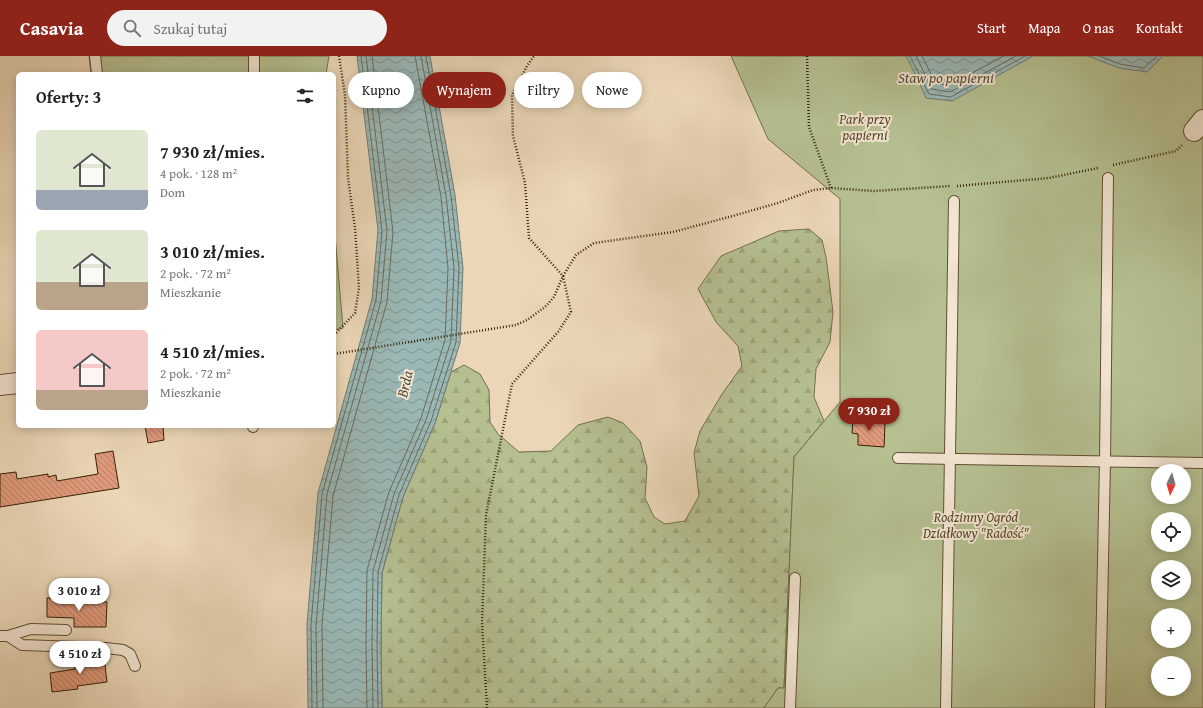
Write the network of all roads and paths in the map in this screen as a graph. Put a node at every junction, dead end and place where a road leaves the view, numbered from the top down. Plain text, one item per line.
1 (95, 56) edge
2 (254, 56) edge
3 (339, 56) edge
4 (534, 56) edge
5 (807, 56) edge
6 (97, 72) edge
7 (254, 72) edge
8 (1198, 126) edge
9 (1109, 166) dead end
10 (1101, 167) dead end
11 (1108, 178) dead end
12 (831, 188) junction
13 (954, 201) dead end
14 (563, 276) junction
15 (336, 333) edge
16 (336, 354) edge
17 (16, 383) edge
18 (0, 385) edge
19 (898, 458) dead end
20 (950, 459) junction
21 (1105, 462) junction
22 (1203, 463) edge
23 (795, 578) dead end
24 (66, 630) dead end
25 (4, 636) edge
26 (135, 666) dead end
27 (488, 708) edge
28 (790, 708) edge
29 (946, 708) edge
30 (1100, 708) edge

1 - 6 lane
2 - 7 lane
3 - 15 path
4 - 14 path
5 - 12 path
8 - 9 path
10 - 12 path
11 - 21 lane
12 - 14 path
13 - 20 lane
14 - 16 path
14 - 27 path
17 - 18 street
19 - 20 lane
20 - 21 lane
20 - 29 lane
21 - 22 lane
21 - 30 lane
23 - 28 lane
24 - 25 lane
25 - 26 lane

